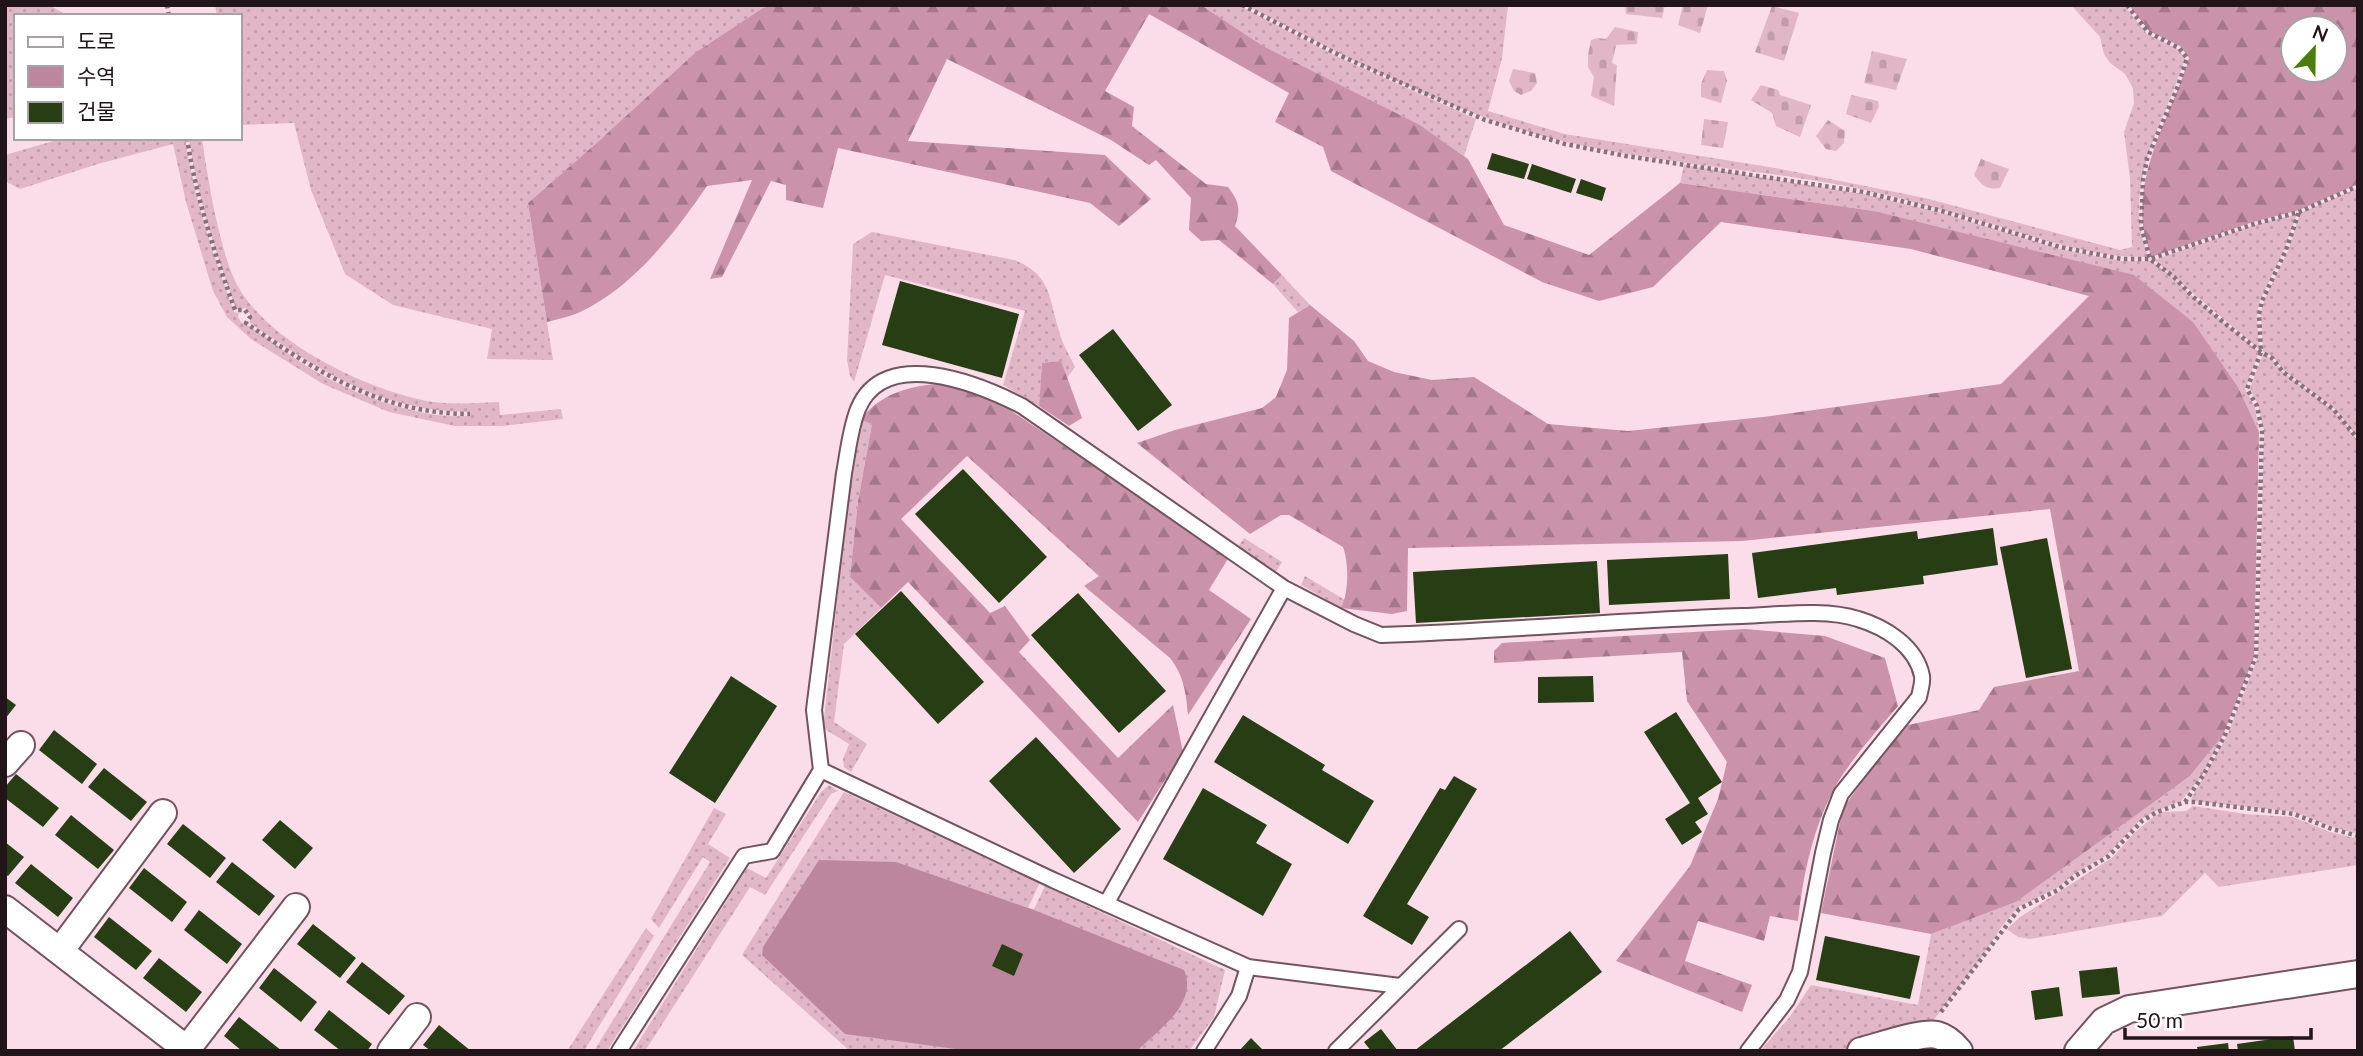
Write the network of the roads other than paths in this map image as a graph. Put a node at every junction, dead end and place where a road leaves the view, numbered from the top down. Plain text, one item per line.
1 (1284, 588) junction
2 (821, 770) junction
3 (163, 813) dead end
4 (1106, 904) junction
5 (296, 907) dead end
6 (5, 909) edge
7 (1459, 929) dead end
8 (60, 951) junction
9 (1248, 967) junction
10 (2358, 974) edge
11 (1400, 986) junction
12 (417, 1017) dead end
13 (188, 1050) edge
14 (391, 1051) edge
15 (620, 1051) edge
16 (1204, 1051) edge
17 (1336, 1051) edge
18 (1748, 1051) edge
19 (1861, 1051) edge
20 (1959, 1051) edge
21 (2078, 1051) edge

1 - 2 lane
1 - 4 lane
1 - 18 lane
2 - 4 lane
2 - 15 lane
3 - 8 street
4 - 9 lane
5 - 13 street
6 - 8 street
7 - 11 lane
8 - 13 street
9 - 11 lane
9 - 16 lane
10 - 21 street
11 - 17 lane
12 - 14 street
19 - 20 street

